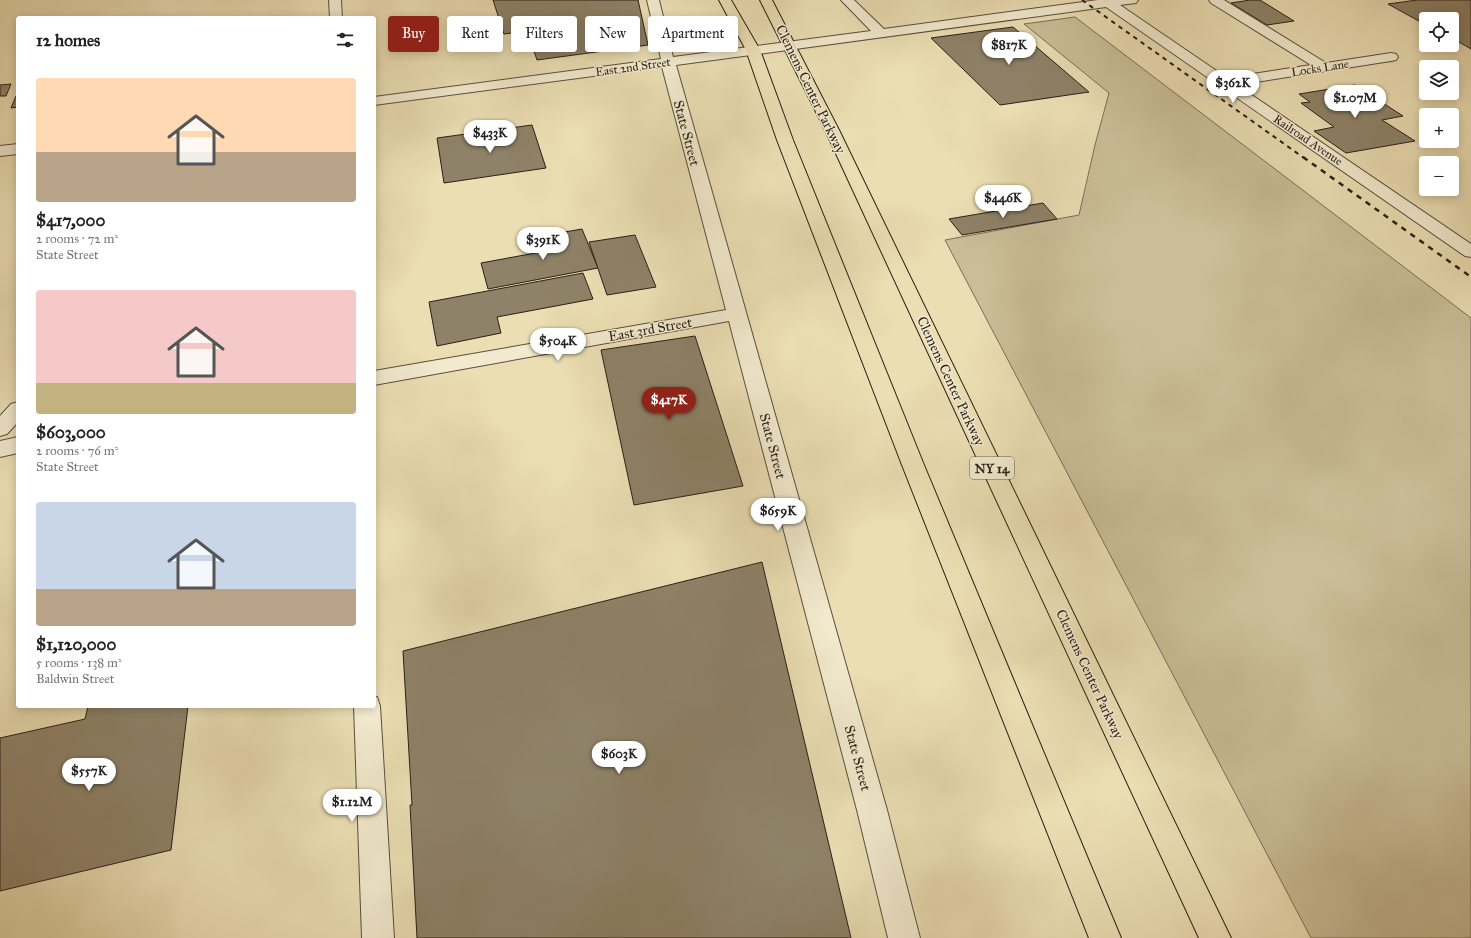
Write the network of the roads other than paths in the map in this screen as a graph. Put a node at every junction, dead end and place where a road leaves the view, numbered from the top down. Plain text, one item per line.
1 (335, 0) edge
2 (653, 0) edge
3 (724, 0) edge
4 (766, 0) edge
5 (847, 0) edge
6 (1132, 0) edge
7 (1215, 0) edge
8 (1107, 2) edge
9 (336, 16) edge
10 (880, 33) junction
11 (790, 45) junction
12 (753, 50) junction
13 (1391, 57) dead end
14 (668, 62) junction
15 (1324, 68) junction
16 (1225, 84) junction
17 (376, 101) edge
18 (16, 149) edge
19 (0, 151) edge
20 (1471, 252) edge
21 (737, 314) junction
22 (376, 378) edge
23 (16, 412) edge
24 (0, 429) edge
25 (16, 445) edge
26 (0, 449) edge
27 (367, 708) edge
28 (378, 938) edge
29 (904, 938) edge
30 (1104, 938) edge
31 (1215, 938) edge

1 - 9 street
2 - 14 street, State Street
3 - 12 main road
4 - 11 main road, Clemens Center Parkway / NY 14
5 - 10 street
6 - 8 street, East 2nd Street
7 - 15 street
8 - 10 street, East 2nd Street
8 - 16 street, Railroad Avenue
10 - 11 street, East 2nd Street
11 - 12 street, East 2nd Street
11 - 31 main road, Clemens Center Parkway / NY 14
12 - 14 street, East 2nd Street
12 - 30 main road
13 - 15 street, Locks Lane
14 - 17 street, East 2nd Street
14 - 21 street, State Street
15 - 16 street, Locks Lane
16 - 20 street, Railroad Avenue
18 - 19 street
21 - 22 street, East 3rd Street
21 - 29 street, State Street
23 - 24 street
25 - 26 street
27 - 28 street

